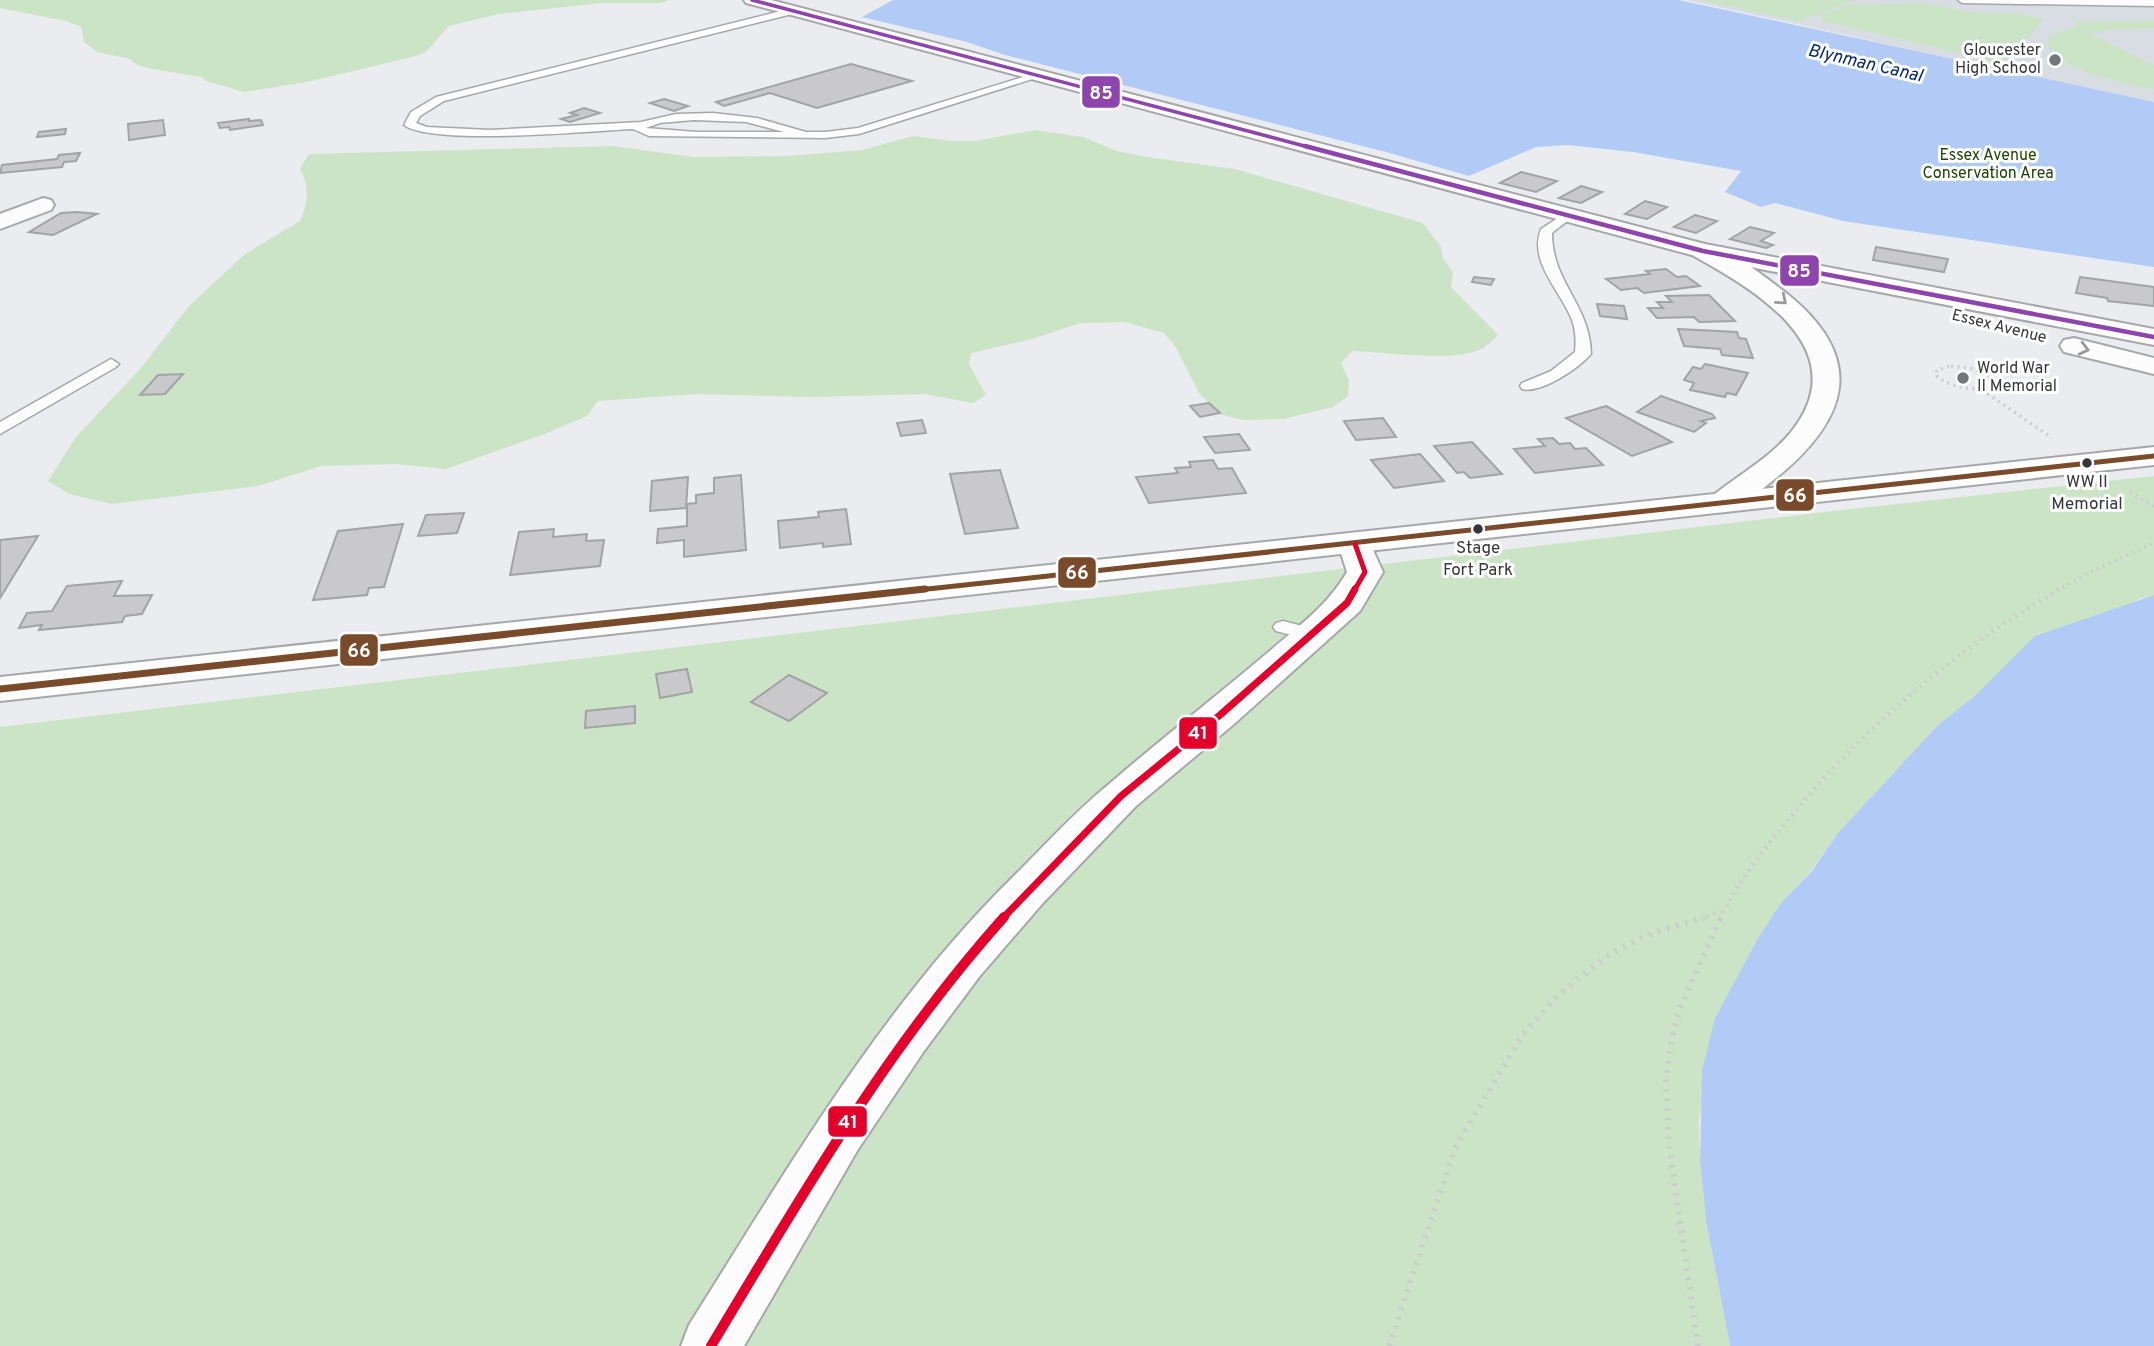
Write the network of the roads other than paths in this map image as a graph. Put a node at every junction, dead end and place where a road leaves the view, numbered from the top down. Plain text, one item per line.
1 (1962, 0) edge
2 (2076, 0) edge
3 (758, 1) edge
4 (2154, 3) edge
5 (793, 11) junction
6 (1040, 75) junction
7 (640, 125) junction
8 (806, 135) junction
9 (0, 200) edge
10 (1570, 214) junction
11 (0, 222) edge
12 (1703, 251) junction
13 (1805, 273) junction
14 (2154, 337) edge
15 (111, 364) dead end
16 (2154, 366) edge
17 (1528, 386) dead end
18 (0, 429) edge
19 (2154, 456) edge
20 (1723, 504) junction
21 (1355, 544) junction
22 (0, 689) edge
23 (711, 1346) edge

1 - 2 lane
2 - 4 lane
3 - 5 street, Essex Avenue
5 - 6 street, Essex Avenue
5 - 7 lane
6 - 8 lane
6 - 10 street, Essex Avenue
7 - 8 lane
7 - 8 lane
9 - 11 street
10 - 12 street, Essex Avenue
10 - 17 lane
12 - 13 street, Essex Avenue
12 -> 20 street
13 - 14 street, Essex Avenue
13 -> 16 street, Essex Avenue
15 - 18 lane
19 - 20 street
20 - 21 street
21 - 22 street
21 - 23 street

